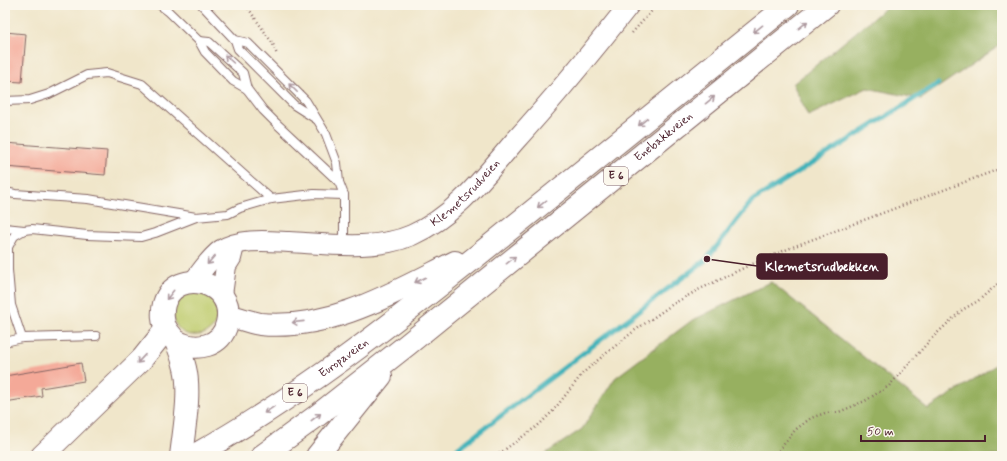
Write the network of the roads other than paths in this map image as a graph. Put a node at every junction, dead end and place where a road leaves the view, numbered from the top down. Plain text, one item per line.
1 (160, 5) edge
2 (202, 5) edge
3 (629, 5) edge
4 (788, 5) edge
5 (828, 5) edge
6 (199, 41) junction
7 (247, 89) junction
8 (5, 101) edge
9 (339, 182) junction
10 (5, 192) edge
11 (344, 195) junction
12 (271, 199) junction
13 (196, 217) junction
14 (5, 228) edge
15 (24, 230) junction
16 (492, 244) junction
17 (344, 245) junction
18 (234, 246) junction
19 (193, 282) junction
20 (225, 305) junction
21 (393, 324) joint
22 (171, 335) junction
23 (96, 336) dead end
24 (22, 338) junction
25 (5, 342) edge
26 (211, 344) junction
27 (407, 345) junction
28 (188, 388) junction
29 (42, 456) edge
30 (182, 456) edge
31 (193, 456) edge
32 (262, 456) edge
33 (317, 456) edge

1 - 6 lane
2 - 9 lane
3 - 17 street, Klemetsrudveien
4 -> 16 highway, Enebakkveien / E 6
27 -> 5 highway, Enebakkveien / E 6
6 - 7 lane
7 -> 6 lane
7 - 9 lane
8 - 12 lane
9 - 11 lane
10 - 13 lane
11 - 12 lane
11 - 17 lane
12 - 13 lane
13 - 15 lane
14 - 15 lane
15 - 24 lane
16 -> 20 highway, E 6
16 - 21 highway, Enebakkveien / E 6
17 - 18 street, Klemetsrudveien
18 -> 19 street, Klemetsrudveien
18 - 20 street
19 - 20 highway, E 6
19 -> 22 highway
20 - 26 highway
21 -> 31 highway, Europaveien / E 6
22 - 26 highway
22 - 28 highway
22 -> 29 highway
23 - 24 lane
24 - 25 lane
26 - 28 highway
32 -> 27 highway, E 6
27 - 33 highway, E 6
28 - 30 highway

